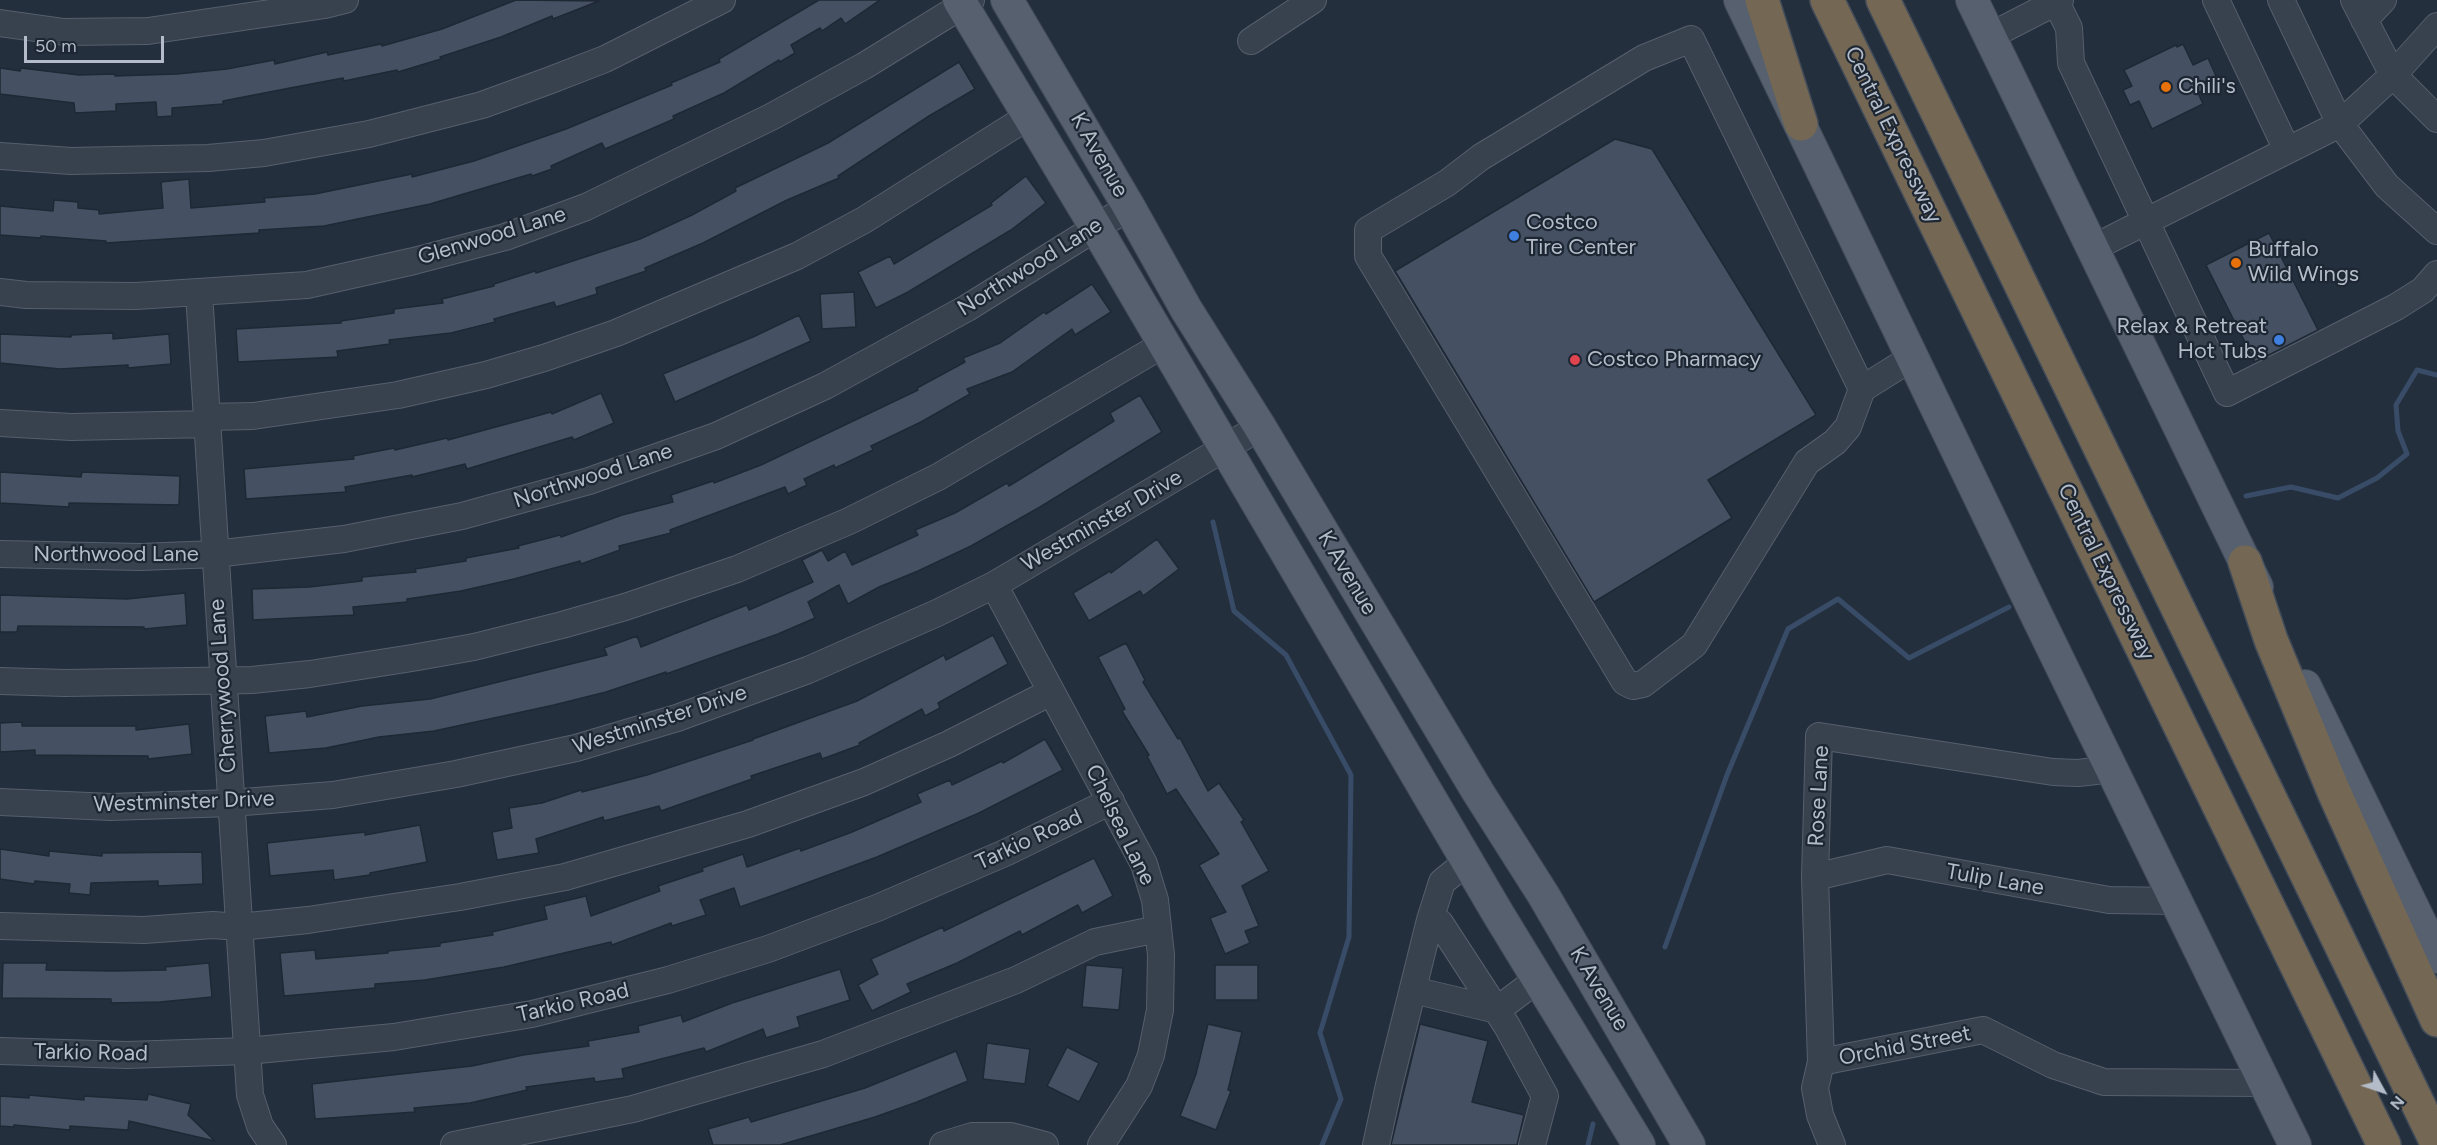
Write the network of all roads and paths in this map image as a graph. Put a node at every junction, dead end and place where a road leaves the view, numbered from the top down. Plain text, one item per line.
1 (345, 0) edge
2 (722, 0) edge
3 (1007, 0) edge
4 (1313, 0) edge
5 (1740, 0) edge
6 (1762, 0) edge
7 (1827, 0) edge
8 (1883, 0) edge
9 (1972, 0) edge
10 (2216, 0) edge
11 (2281, 0) edge
12 (2383, 0) edge
13 (2057, 1) edge
14 (964, 2) edge
15 (2359, 10) edge
16 (0, 23) edge
17 (2437, 26) edge
18 (1990, 36) junction
19 (1251, 41) dead end
20 (2393, 75) junction
21 (1029, 116) junction
22 (2437, 119) edge
23 (1801, 124) junction
24 (2340, 124) junction
25 (2287, 150) junction
26 (0, 156) edge
27 (1129, 207) junction
28 (2145, 221) junction
29 (1095, 226) junction
30 (2437, 231) edge
31 (2092, 248) junction
32 (2437, 274) edge
33 (0, 292) edge
34 (199, 293) junction
35 (1164, 344) junction
36 (1913, 357) junction
37 (1862, 388) junction
38 (207, 420) junction
39 (0, 423) edge
40 (1260, 427) junction
41 (1225, 449) junction
42 (0, 554) edge
43 (215, 554) junction
44 (2245, 562) junction
45 (994, 585) junction
46 (223, 680) junction
47 (0, 681) edge
48 (1052, 692) junction
49 (2113, 769) junction
50 (1111, 801) junction
51 (0, 802) edge
52 (231, 803) junction
53 (1468, 861) junction
54 (1815, 877) junction
55 (2177, 901) junction
56 (1430, 920) junction
57 (0, 926) edge
58 (239, 927) junction
59 (1158, 929) junction
60 (1579, 955) junction
61 (2437, 957) edge
62 (1538, 979) junction
63 (1413, 990) junction
64 (1497, 1010) junction
65 (2437, 1020) edge
66 (0, 1051) edge
67 (247, 1051) junction
68 (1821, 1062) junction
69 (2265, 1083) junction
70 (2437, 1143) edge
71 (273, 1145) edge
72 (454, 1145) edge
73 (943, 1145) edge
74 (1045, 1145) edge
75 (1101, 1145) edge
76 (1376, 1145) edge
77 (1532, 1145) edge
78 (1639, 1145) edge
79 (1689, 1145) edge
80 (1832, 1145) edge
81 (2295, 1145) edge
82 (2384, 1145) edge

1 - 16 street
2 - 26 street
3 - 27 main road, K Avenue
4 - 19 street
5 - 23 main road
6 - 23 highway
7 - 82 highway, Central Expressway
8 - 70 highway
9 - 18 main road
10 - 25 street
11 - 24 street
12 - 15 street
13 - 18 street
13 - 28 street
14 - 21 main road, K Avenue
14 - 34 street, Glenwood Lane
15 - 20 street
17 - 20 street
18 - 31 main road
20 - 22 street
20 - 24 street
21 - 29 main road, K Avenue
21 - 38 street
23 - 36 main road
24 - 25 street
24 - 30 street
25 - 28 street
27 - 29 street, Northwood Lane
27 - 40 main road, K Avenue
28 - 31 street
28 - 32 street
29 - 35 main road, K Avenue
29 - 43 street, Northwood Lane
31 - 44 main road
33 - 34 street, Glenwood Lane
34 - 38 street, Cherrywood Lane
35 - 41 main road, K Avenue
35 - 46 street
36 - 37 street
36 - 49 main road
37 - 37 street
38 - 39 street
38 - 43 street, Cherrywood Lane
40 - 41 street, Westminster Drive
40 - 60 main road, K Avenue
41 - 45 street, Westminster Drive
41 - 53 main road, K Avenue
42 - 43 street, Northwood Lane
43 - 46 street, Cherrywood Lane
44 - 61 main road
44 - 65 highway
45 - 48 street, Chelsea Lane
45 - 52 street, Westminster Drive
46 - 47 street
46 - 52 street, Cherrywood Lane
48 - 50 street, Chelsea Lane
48 - 58 street
49 - 54 street, Rose Lane
49 - 55 main road
50 - 59 street, Chelsea Lane
50 - 67 street, Tarkio Road
51 - 52 street, Westminster Drive
52 - 58 street, Cherrywood Lane
53 - 56 street
53 - 62 main road, K Avenue
54 - 55 street, Tulip Lane
54 - 68 street, Rose Lane
55 - 69 main road
56 - 63 street
56 - 64 street
57 - 58 street
58 - 67 street, Cherrywood Lane
59 - 72 street
59 - 75 street, Chelsea Lane
60 - 62 main road
60 - 79 main road, K Avenue
62 - 64 street
62 - 78 main road, K Avenue
63 - 64 street
63 - 76 street
64 - 77 street
66 - 67 street, Tarkio Road
67 - 71 street, Cherrywood Lane
68 - 69 street, Orchid Street
68 - 80 street, Rose Lane
69 - 81 main road
73 - 74 street

